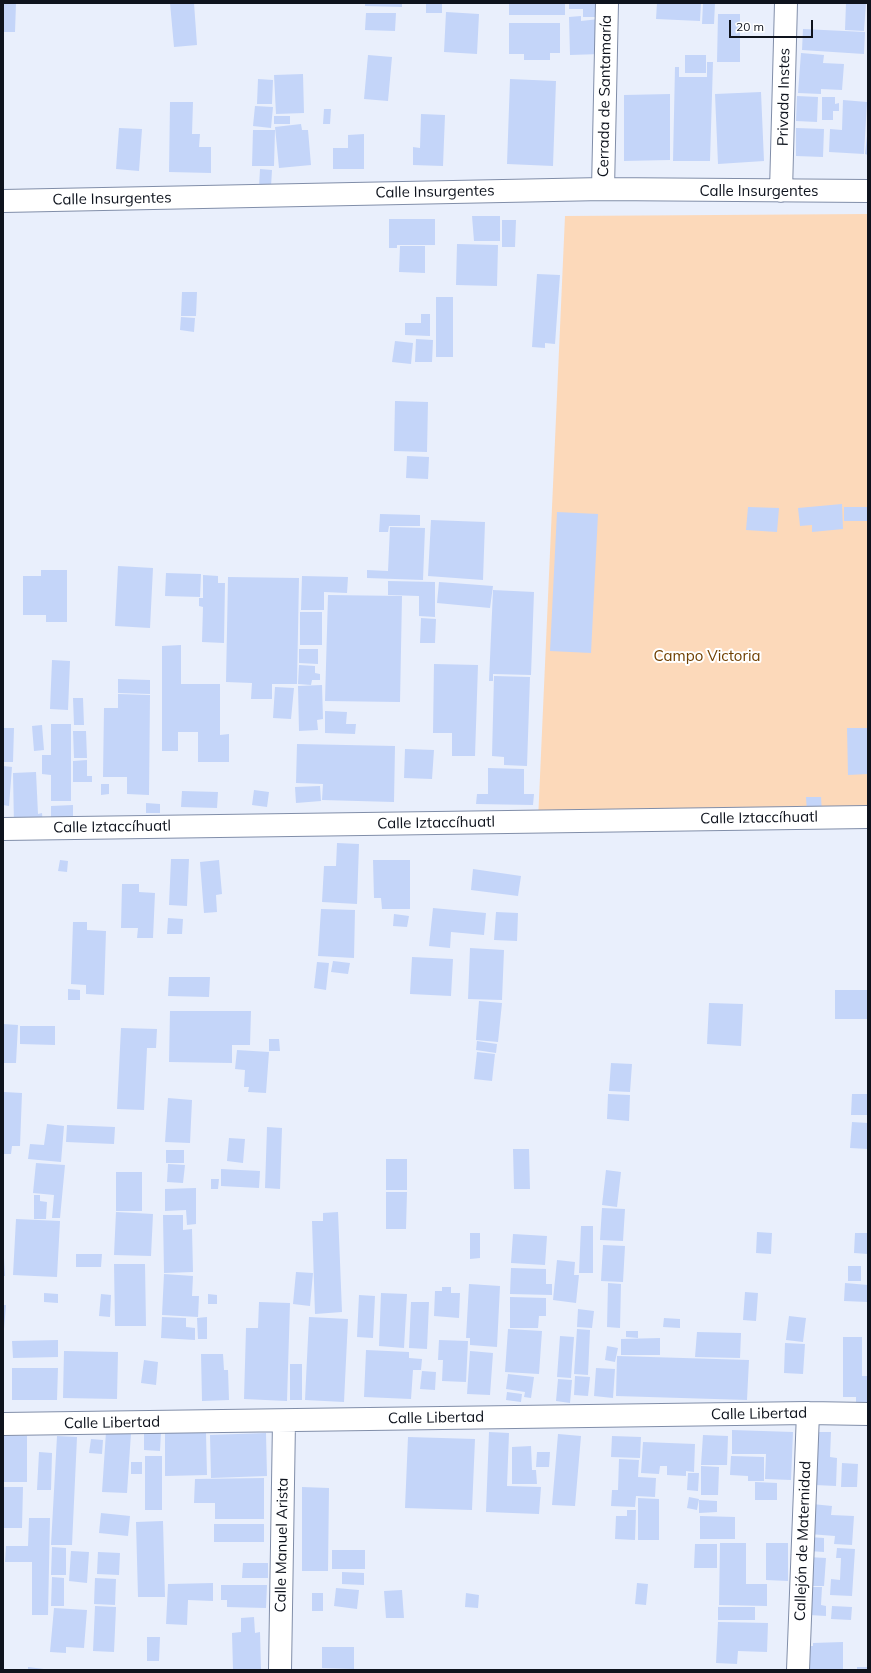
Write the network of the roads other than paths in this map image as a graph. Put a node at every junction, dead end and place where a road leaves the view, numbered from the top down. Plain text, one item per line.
1 (607, 3) edge
2 (786, 3) edge
3 (603, 189) junction
4 (781, 191) junction
5 (868, 191) edge
6 (3, 201) edge
7 (868, 817) edge
8 (3, 828) edge
9 (808, 1413) junction
10 (868, 1414) edge
11 (284, 1421) junction
12 (3, 1424) edge
13 (280, 1670) edge
14 (798, 1670) edge

1 - 3 street, Cerrada de Santamaría
2 - 4 street, Privada Instes
3 - 4 street, Calle Insurgentes
3 - 6 street, Calle Insurgentes
4 - 5 street, Calle Insurgentes
7 - 8 street, Calle Iztaccíhuatl
9 - 10 street, Calle Libertad
9 - 11 street, Calle Libertad
9 - 14 street, Callejón de Maternidad
11 - 12 street, Calle Libertad
11 - 13 street, Calle Manuel Arista

